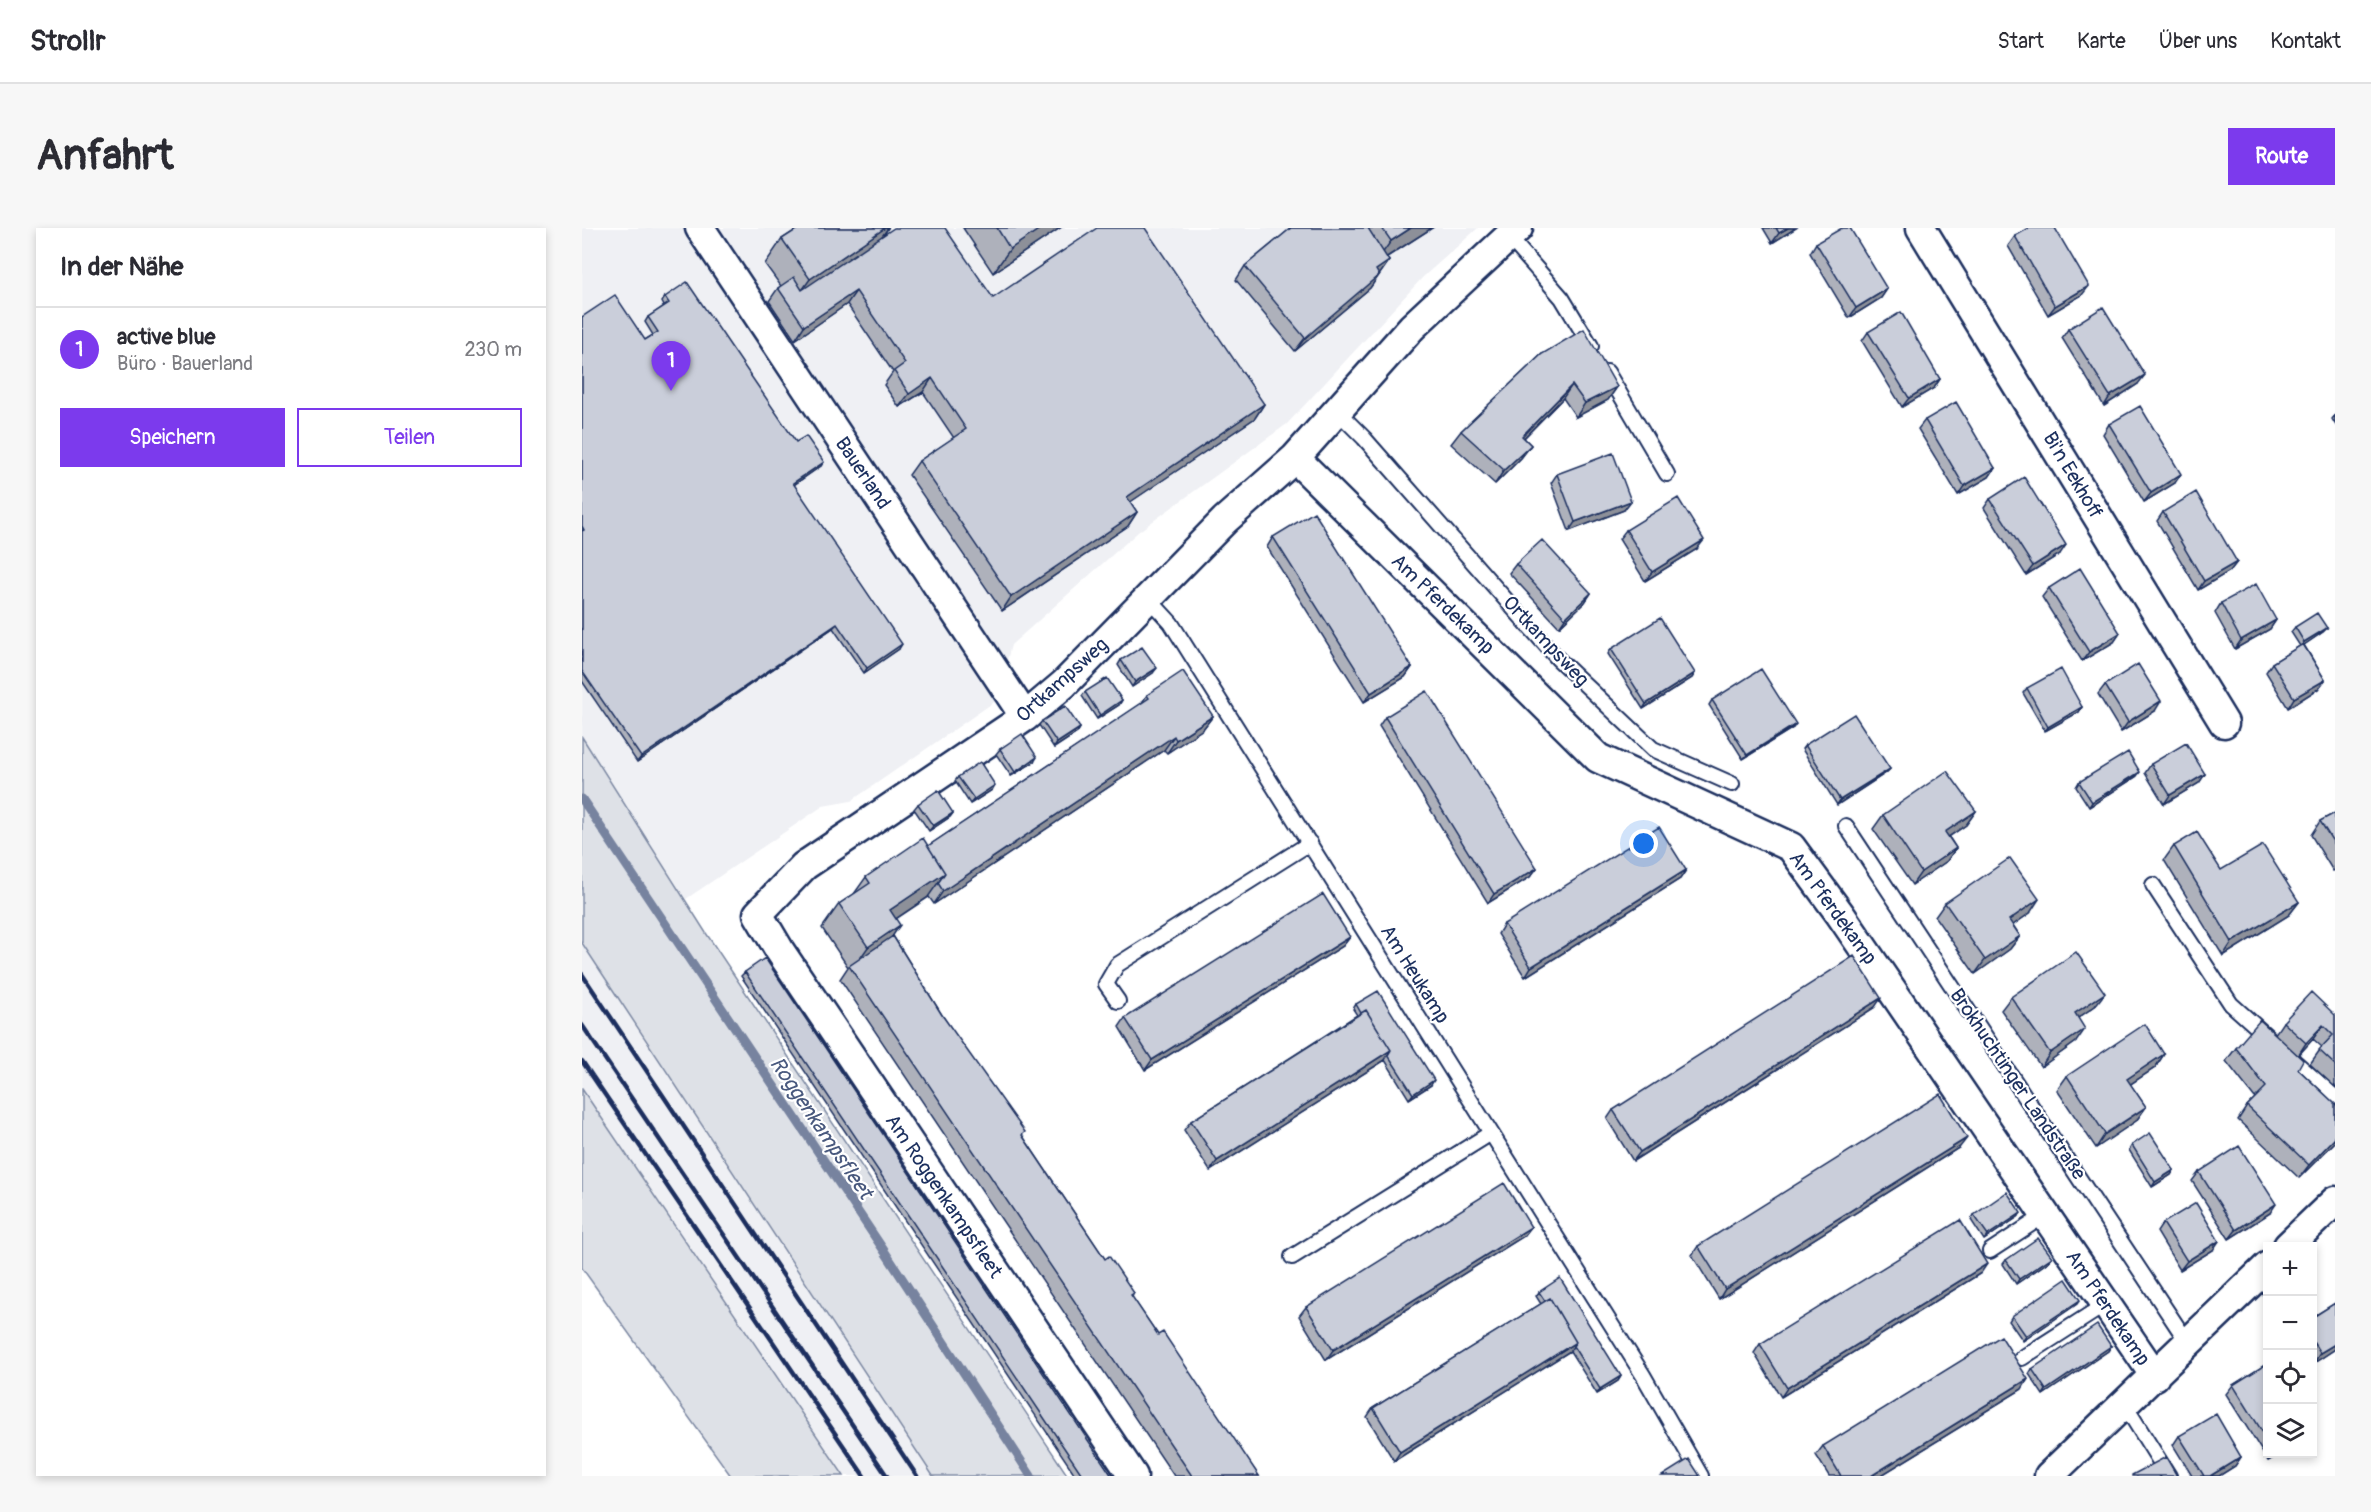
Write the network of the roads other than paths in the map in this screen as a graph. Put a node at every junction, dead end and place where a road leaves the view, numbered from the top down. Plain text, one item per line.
1 (700, 228) edge
2 (1921, 228) edge
3 (1513, 232) edge
4 (1337, 411) junction
5 (1295, 458) junction
6 (1667, 474) dead end
7 (1148, 598) junction
8 (1025, 717) junction
9 (2224, 723) dead end
10 (1732, 784) dead end
11 (1846, 826) dead end
12 (1310, 843) junction
13 (2153, 885) dead end
14 (758, 914) joint
15 (1118, 1001) dead end
16 (2335, 1097) edge
17 (1491, 1132) junction
18 (2335, 1201) edge
19 (2045, 1215) junction
20 (2292, 1242) edge
21 (1990, 1251) dead end
22 (1292, 1257) dead end
23 (2263, 1271) edge
24 (2106, 1304) junction
25 (2188, 1343) junction
26 (2022, 1358) dead end
27 (2154, 1376) junction
28 (2124, 1404) junction
29 (1133, 1476) edge
30 (1701, 1476) edge
31 (2049, 1476) edge
32 (2169, 1476) edge

1 - 8 street, Bauerland
2 - 9 street, Bi'n Eekhoff
3 - 4 street, Ortkampsweg
3 - 6 lane, Ortkampsweg
4 - 5 street, Ortkampsweg
4 - 10 lane, Ortkampsweg
5 - 7 street, Ortkampsweg
5 - 19 street, Am Pferdekamp
7 - 8 street, Ortkampsweg
7 - 12 lane, Am Heukamp
8 - 14 street, Ortkampsweg
11 - 25 lane, Brokhuchtinger Landstraße
12 - 15 lane
12 - 17 lane, Am Heukamp
13 - 16 lane
14 - 29 street, Am Roggenkampsfleet
17 - 22 lane
17 - 30 lane, Am Heukamp
18 - 20 street
19 - 21 lane
19 - 24 street, Am Pferdekamp
23 - 25 street
24 - 26 lane
24 - 27 street, Am Pferdekamp
25 - 27 street
27 - 28 street
28 - 31 street
28 - 32 lane

